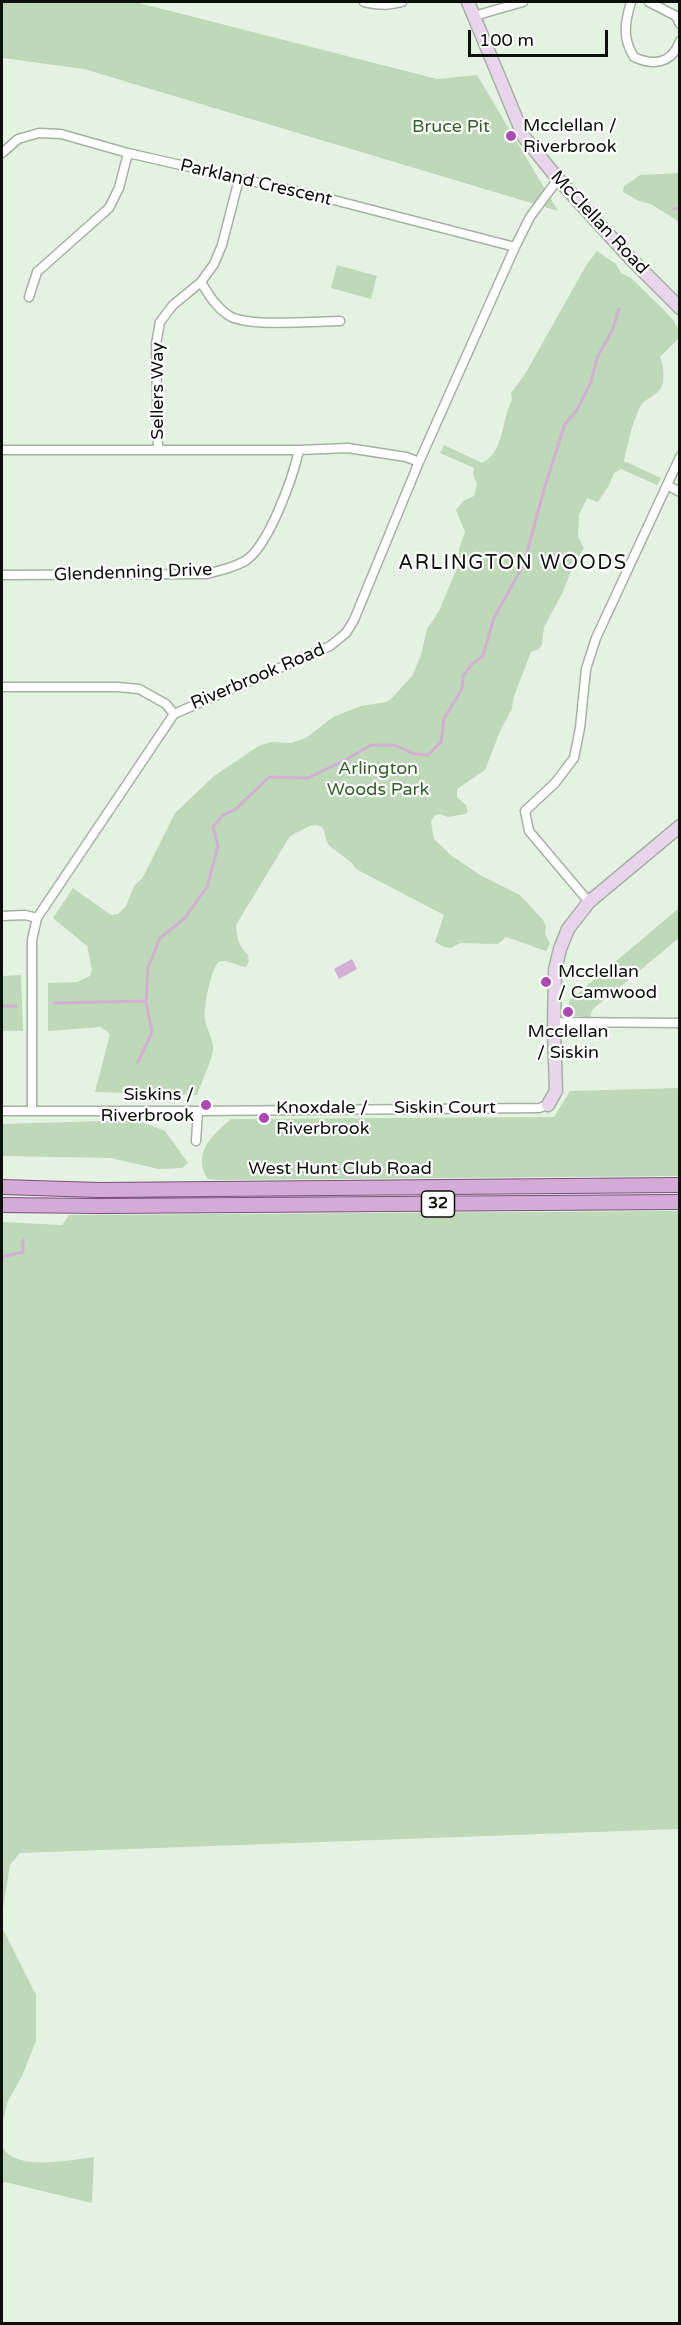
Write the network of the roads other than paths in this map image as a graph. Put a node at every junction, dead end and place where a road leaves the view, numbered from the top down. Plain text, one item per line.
1 (364, 2) edge
2 (402, 2) edge
3 (468, 2) edge
4 (523, 2) edge
5 (631, 2) edge
6 (649, 2) edge
7 (474, 16) junction
8 (680, 24) edge
9 (680, 41) edge
10 (2, 153) edge
11 (128, 153) junction
12 (239, 178) junction
13 (558, 179) junction
14 (515, 247) junction
15 (201, 282) junction
16 (28, 297) dead end
17 (680, 308) edge
18 (340, 321) dead end
19 (158, 449) junction
20 (2, 450) edge
21 (299, 450) junction
22 (680, 457) edge
23 (419, 462) junction
24 (667, 485) junction
25 (680, 492) edge
26 (2, 575) edge
27 (2, 687) edge
28 (174, 714) junction
29 (680, 826) edge
30 (589, 902) junction
31 (2, 916) edge
32 (37, 918) junction
33 (555, 1022) junction
34 (680, 1023) edge
35 (548, 1105) joint
36 (2, 1111) edge
37 (32, 1111) junction
38 (198, 1111) junction
39 (196, 1141) dead end
40 (680, 1185) edge
41 (2, 1187) edge
42 (680, 1203) edge
43 (2, 1204) edge

1 - 2 street
3 - 7 street, McClellan Road
4 - 7 street
5 - 9 street
6 - 8 street
7 - 13 street, McClellan Road
10 - 11 street, Parkland Crescent
11 - 12 street, Parkland Crescent
11 - 16 street
12 - 14 street, Parkland Crescent
12 - 15 street, Sellers Way
13 - 14 street, Riverbrook Road
13 - 17 street, McClellan Road
14 - 23 street, Riverbrook Road
15 - 18 street
15 - 19 street, Sellers Way
19 - 20 street
19 - 21 street
21 - 23 street
21 - 26 street, Glendenning Drive
22 - 24 street
23 - 28 street, Riverbrook Road
24 - 25 street
24 - 30 street
27 - 28 street
28 - 32 street, Riverbrook Road
29 - 30 street
30 - 33 street
31 - 32 street
32 - 37 street, Riverbrook Road
33 - 34 street
33 - 35 street
35 - 38 street, Siskin Court
36 - 37 street, Siskin Court
37 - 38 street, Siskin Court
38 - 39 street
40 - 41 main road, West Hunt Club Road / 32
42 - 43 main road, West Hunt Club Road / 32

